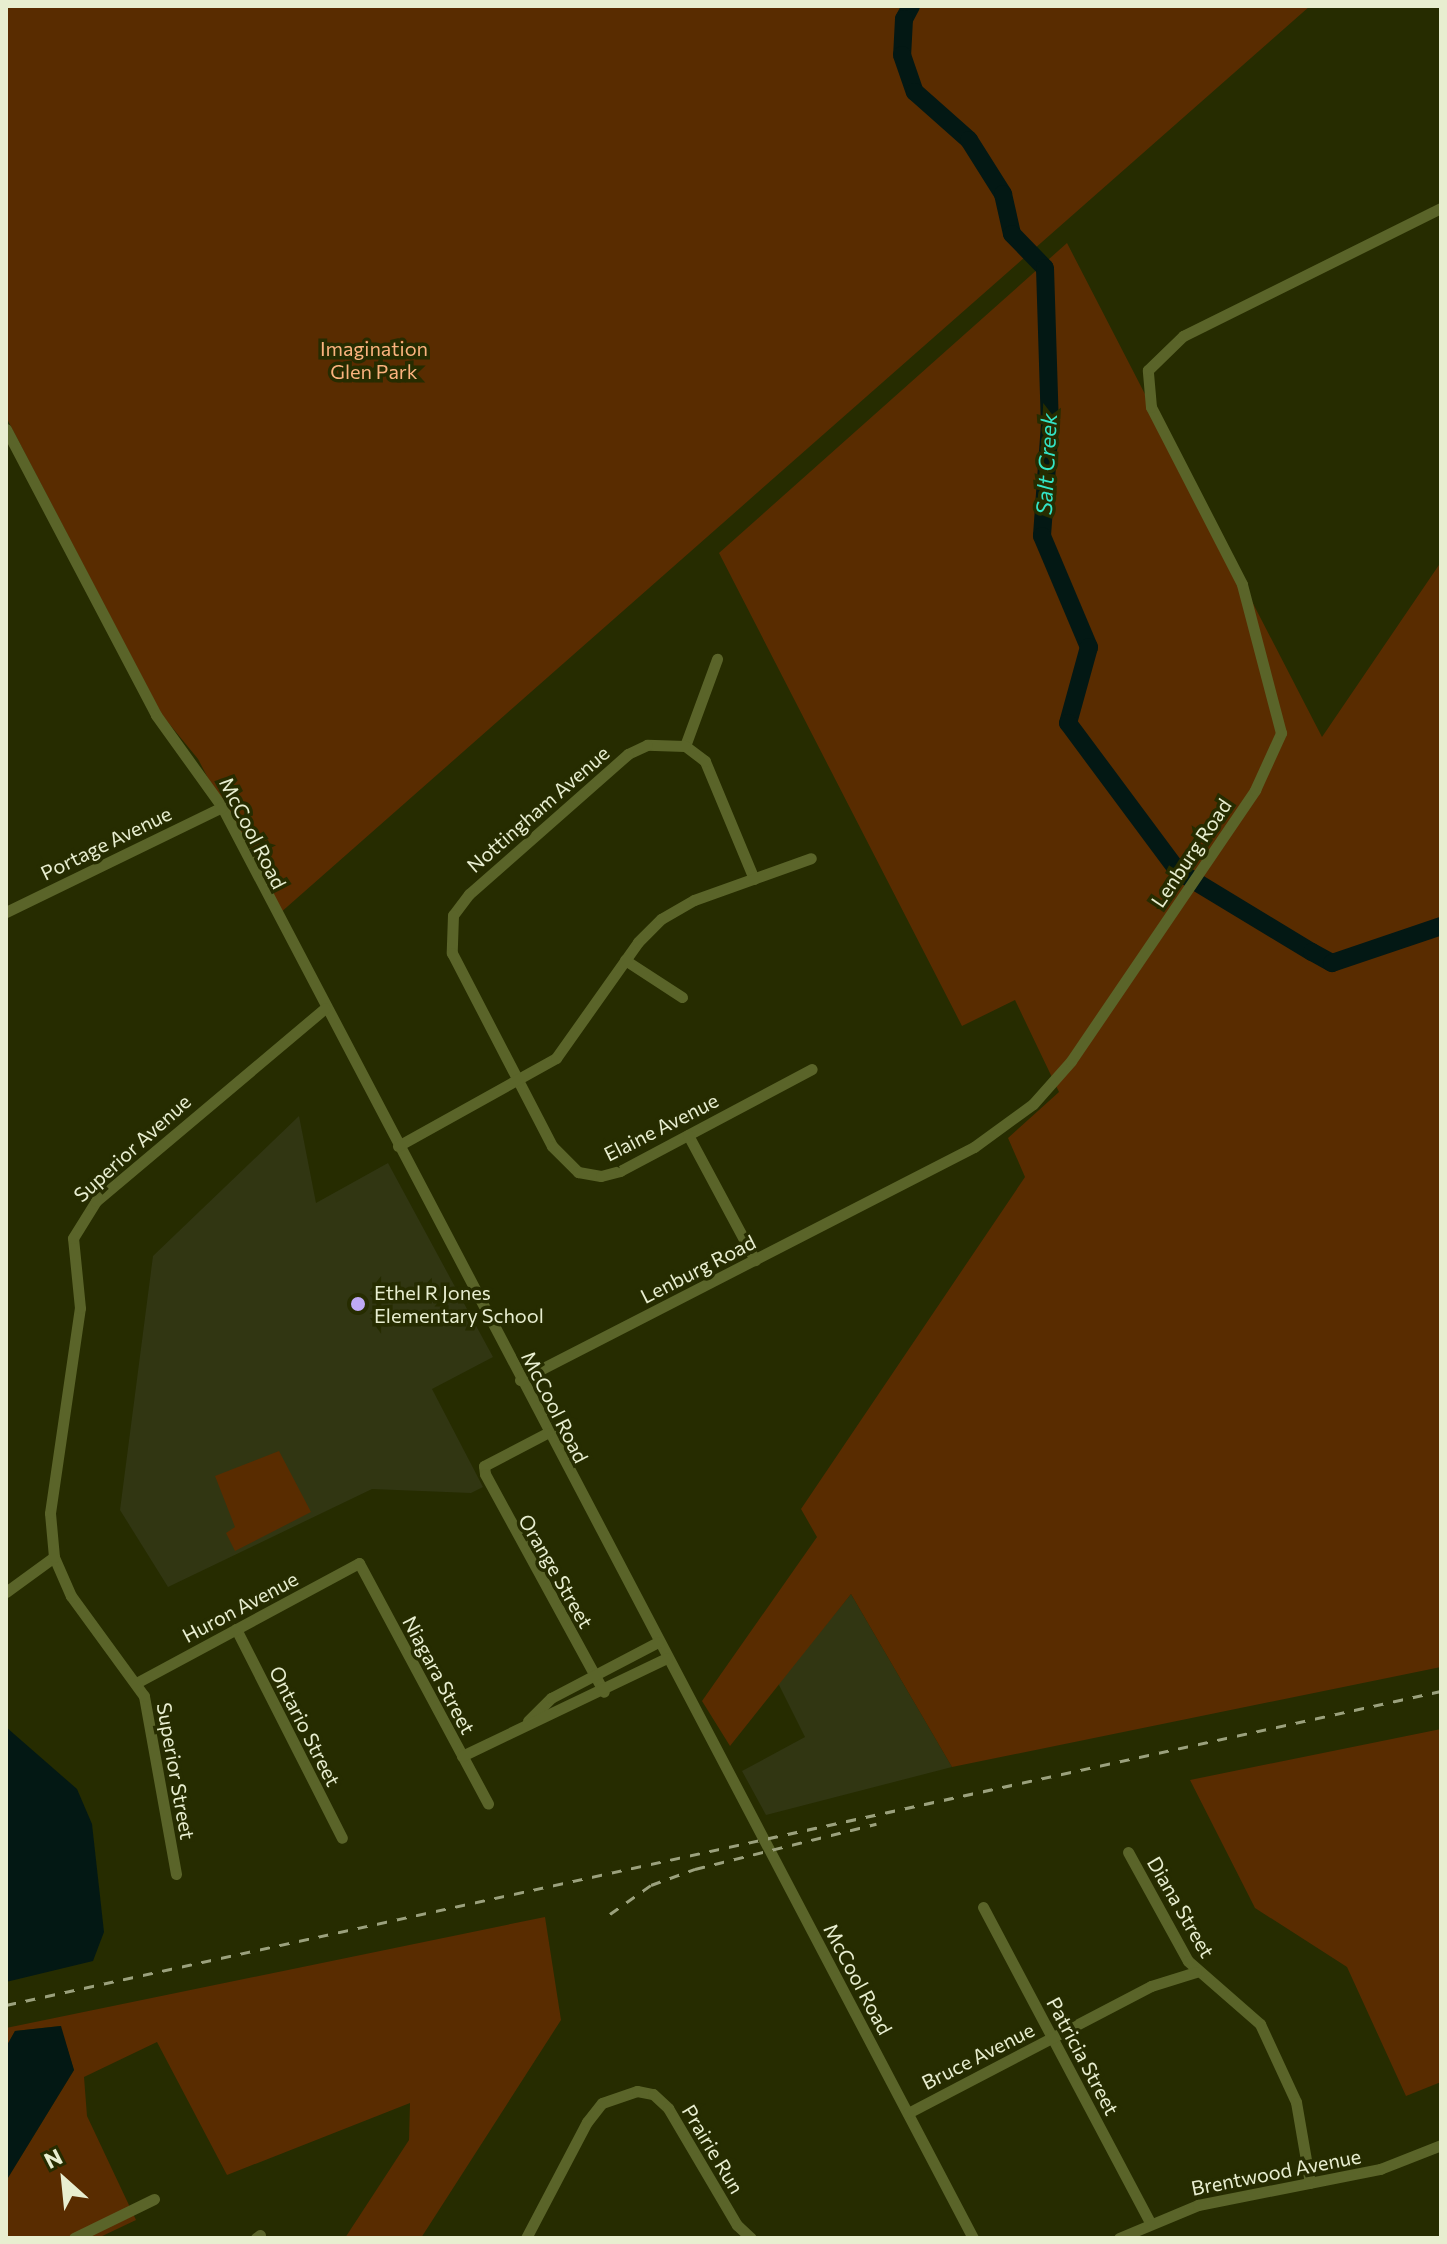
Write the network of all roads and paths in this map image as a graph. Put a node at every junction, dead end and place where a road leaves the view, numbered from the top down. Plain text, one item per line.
1 (1441, 208) edge
2 (6, 429) edge
3 (717, 659) dead end
4 (685, 746) junction
5 (222, 807) junction
6 (811, 858) dead end
7 (754, 879) junction
8 (6, 912) edge
9 (625, 960) junction
10 (682, 997) dead end
11 (325, 1008) junction
12 (812, 1069) dead end
13 (518, 1082) junction
14 (688, 1135) junction
15 (398, 1146) junction
16 (755, 1260) junction
17 (520, 1380) junction
18 (547, 1433) junction
19 (54, 1557) junction
20 (359, 1563) joint
21 (6, 1592) edge
22 (236, 1629) junction
23 (658, 1642) junction
24 (667, 1658) junction
25 (595, 1675) junction
26 (138, 1682) junction
27 (604, 1692) junction
28 (527, 1722) junction
29 (462, 1756) junction
30 (488, 1804) dead end
31 (342, 1838) dead end
32 (1128, 1852) dead end
33 (176, 1874) dead end
34 (983, 1907) dead end
35 (1196, 1972) junction
36 (1054, 2037) junction
37 (908, 2113) junction
38 (1441, 2145) edge
39 (1310, 2183) junction
40 (154, 2199) dead end
41 (1150, 2222) junction
42 (74, 2238) edge
43 (526, 2238) edge
44 (751, 2238) edge
45 (973, 2238) edge
46 (1119, 2238) edge

1 - 16 street, Lenburg Road
2 - 5 street, McCool Road
3 - 4 street
4 - 7 street
4 - 13 street, Nottingham Avenue
5 - 8 street, Portage Avenue
5 - 11 street, McCool Road
6 - 7 street
7 - 9 street
9 - 10 street
9 - 13 street
11 - 15 street, McCool Road
11 - 19 street, Superior Avenue
12 - 14 street, Elaine Avenue
13 - 14 street, Elaine Avenue
13 - 15 street
14 - 16 street
15 - 17 street, McCool Road
16 - 17 street, Lenburg Road
17 - 18 street, McCool Road
18 - 23 street, McCool Road
18 - 25 street, Orange Street
19 - 21 street
19 - 26 street, Superior Street
20 - 22 street, Huron Avenue
20 - 29 street, Niagara Street
22 - 26 street, Huron Avenue
22 - 31 street, Ontario Street
23 - 24 street, McCool Road
23 - 25 street
24 - 27 street
24 - 37 street, McCool Road
25 - 27 street, Orange Street
25 - 28 street
26 - 33 street, Superior Street
27 - 28 street
28 - 29 street
29 - 30 street, Niagara Street
32 - 35 street, Diana Street
34 - 36 street, Patricia Street
35 - 36 street, Bruce Avenue
35 - 39 street, Diana Street
36 - 37 street, Bruce Avenue
36 - 41 street, Patricia Street
37 - 45 street, McCool Road
38 - 39 street, Brentwood Avenue
39 - 41 street, Brentwood Avenue
40 - 42 street
41 - 46 street, Brentwood Avenue
43 - 44 street, Prairie Run

